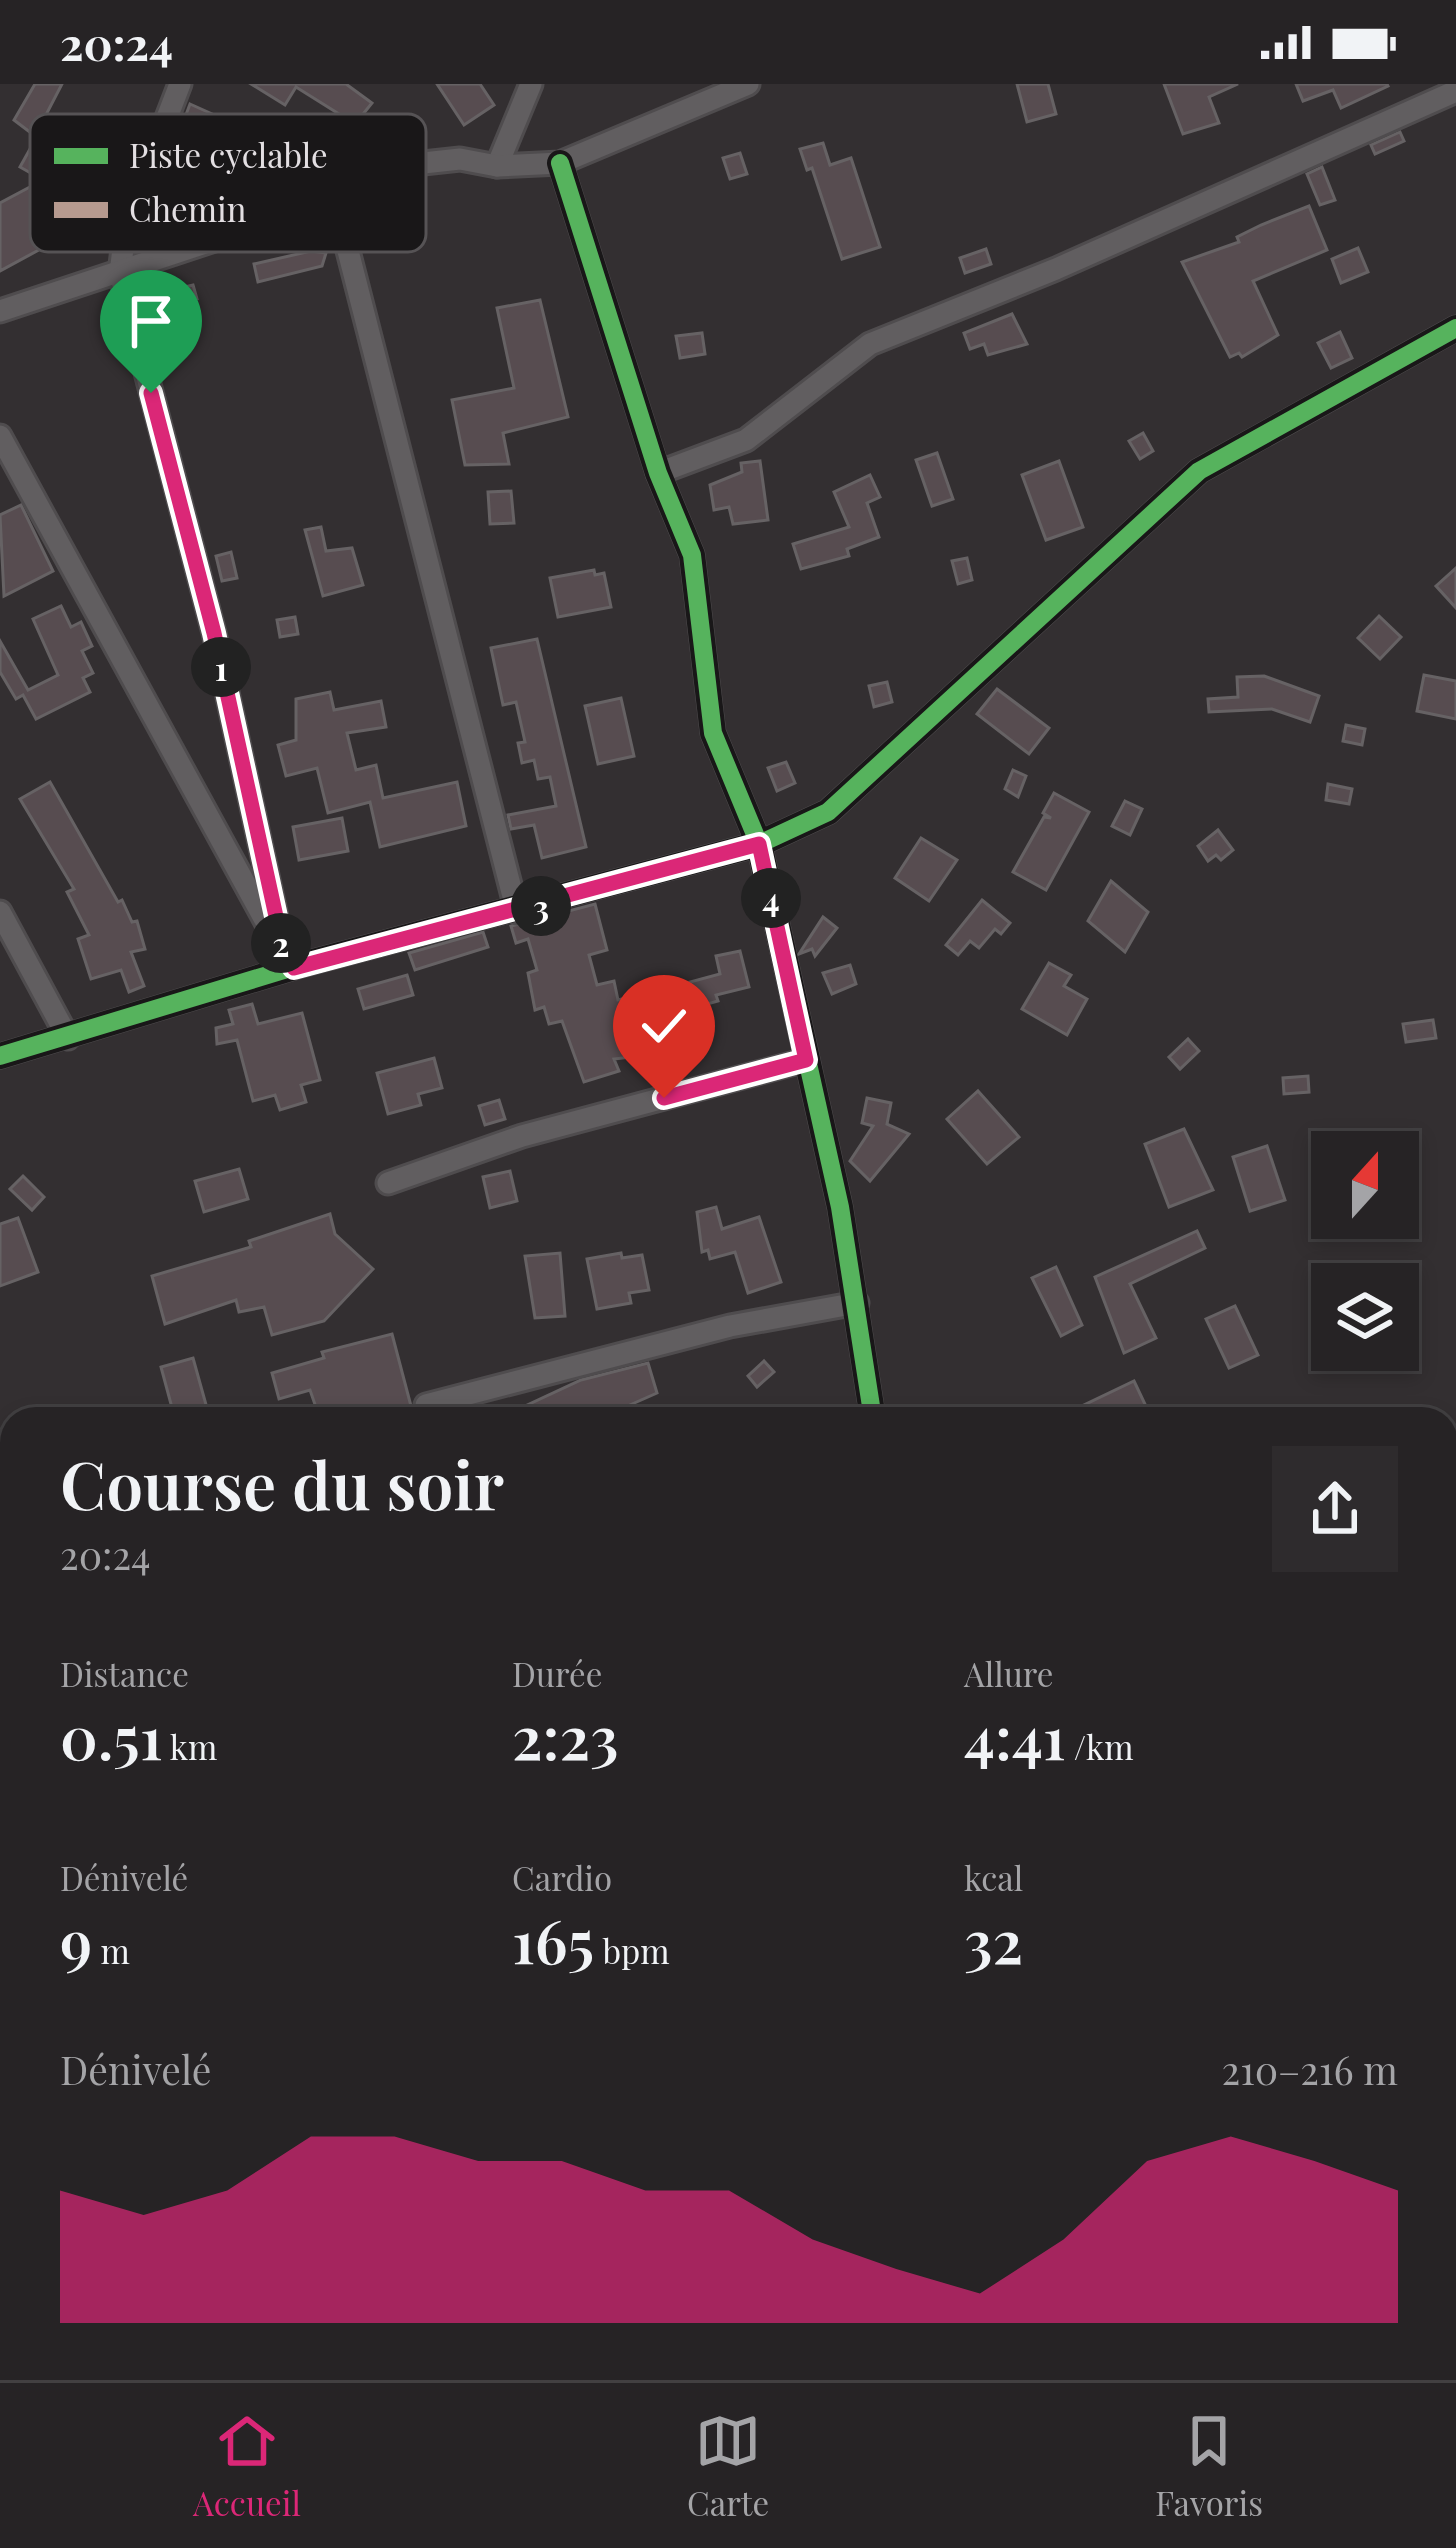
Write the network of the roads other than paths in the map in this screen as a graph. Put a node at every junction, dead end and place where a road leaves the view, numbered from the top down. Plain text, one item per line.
1 (180, 84) edge
2 (531, 84) edge
3 (748, 84) edge
4 (1456, 91) edge
5 (168, 114) edge
6 (426, 163) edge
7 (560, 163) junction
8 (497, 166) junction
9 (123, 252) edge
10 (182, 252) edge
11 (348, 252) edge
12 (120, 273) junction
13 (0, 311) edge
14 (1456, 328) edge
15 (0, 436) edge
16 (658, 473) junction
17 (759, 844) junction
18 (0, 912) edge
19 (517, 912) junction
20 (289, 960) junction
21 (68, 1038) junction
22 (0, 1057) edge
23 (806, 1060) junction
24 (388, 1184) dead end
25 (857, 1303) junction
26 (426, 1406) dead end
27 (871, 1407) edge

1 - 5 street
2 - 8 street
3 - 7 street
4 - 16 street
6 - 8 street
7 - 8 street
7 - 16 street
9 - 12 street
10 - 12 street
11 - 19 street
12 - 13 street
12 - 20 street
14 - 17 street
15 - 20 street
16 - 17 street
17 - 19 street
17 - 23 street
18 - 21 street
19 - 20 street
20 - 21 street
21 - 22 street
23 - 24 street
23 - 25 street
25 - 26 street
25 - 27 street

